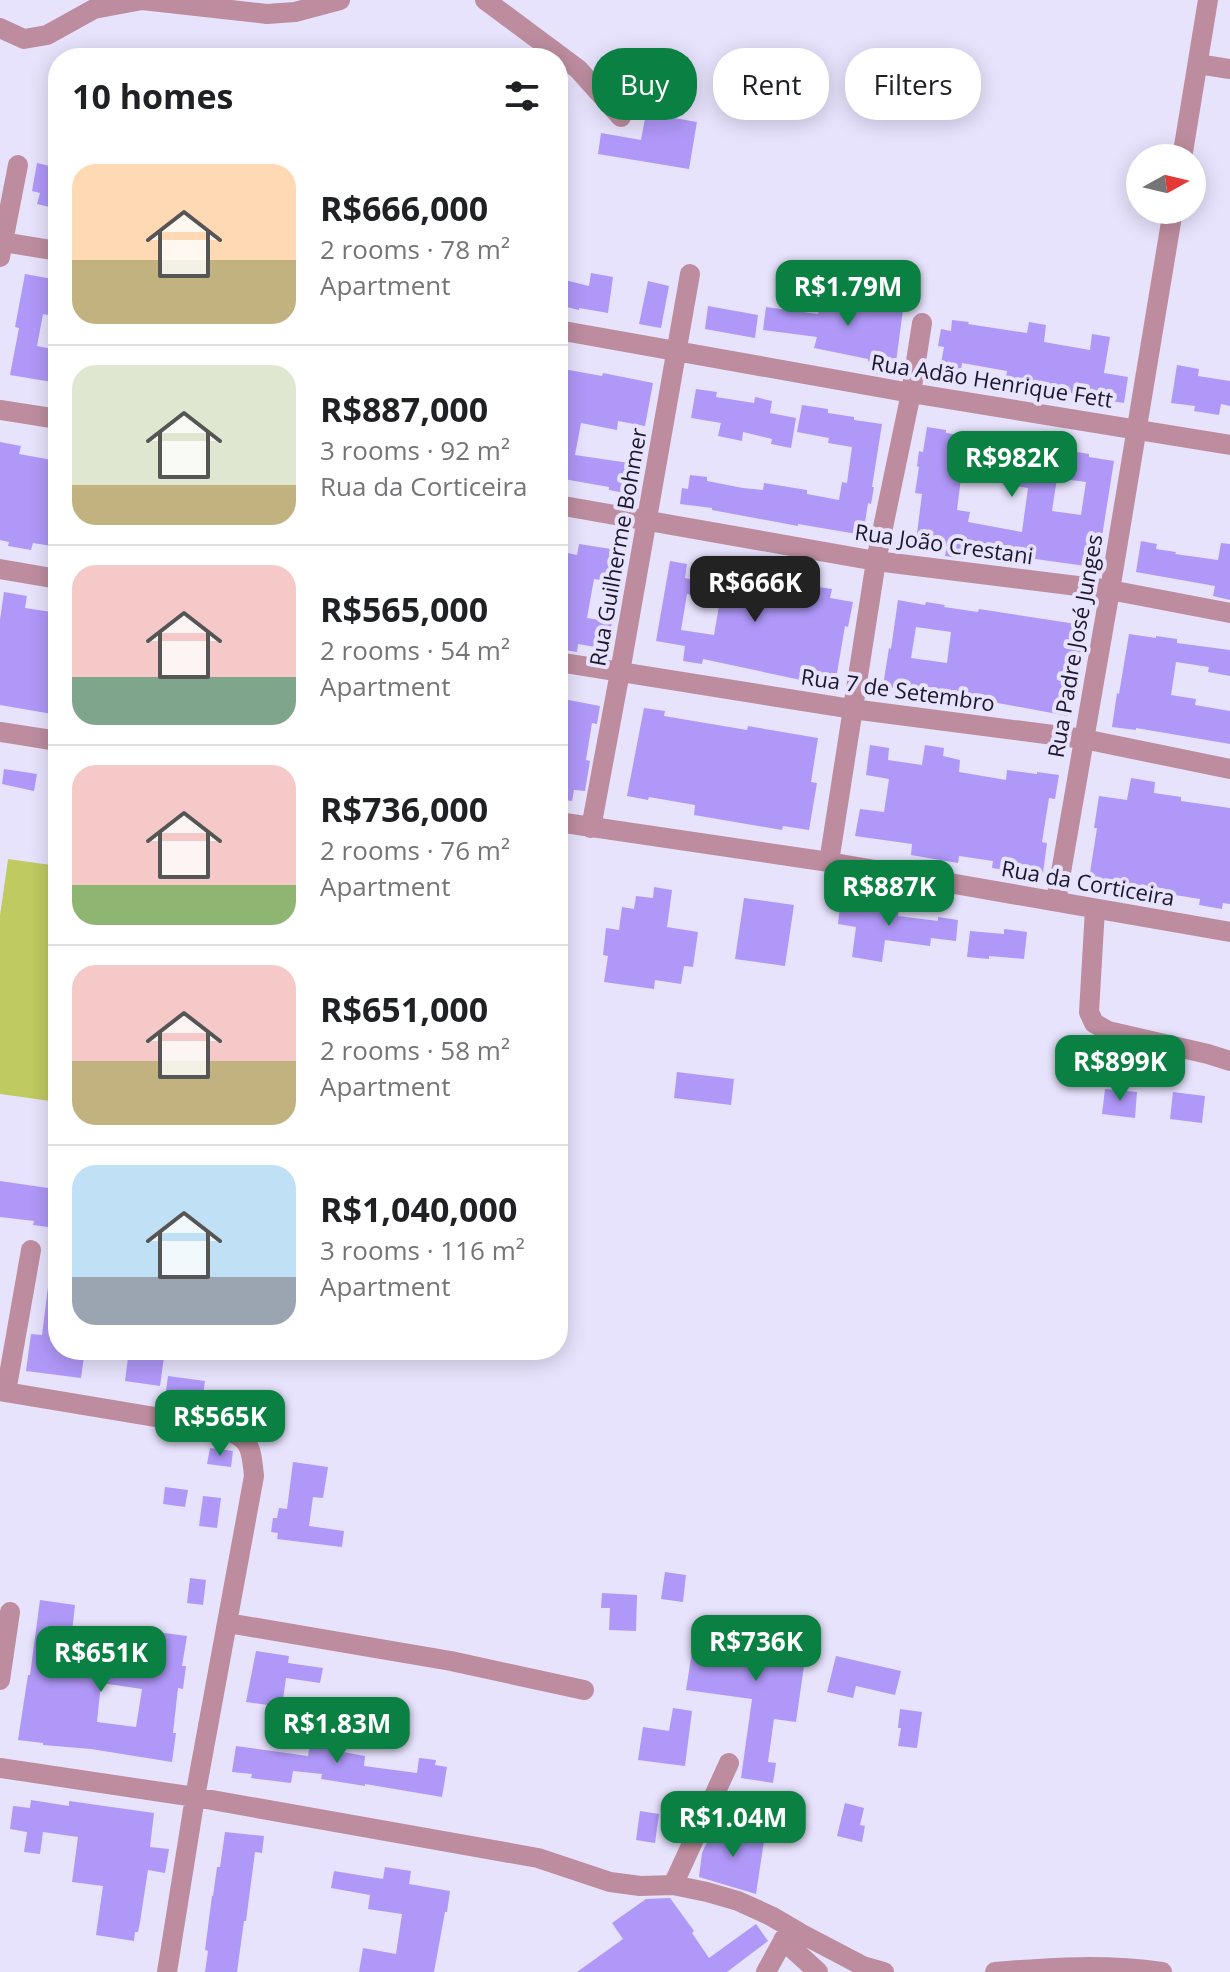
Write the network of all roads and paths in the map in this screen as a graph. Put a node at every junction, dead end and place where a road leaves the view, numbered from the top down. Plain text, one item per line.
1 (340, 0) edge
2 (485, 0) edge
3 (1208, 0) edge
4 (0, 28) edge
5 (550, 48) edge
6 (568, 62) edge
7 (1198, 64) junction
8 (1230, 69) edge
9 (592, 85) edge
10 (1184, 144) edge
11 (18, 165) dead end
12 (1171, 224) edge
13 (1, 249) edge
14 (48, 251) edge
15 (690, 274) dead end
16 (922, 323) dead end
17 (568, 332) edge
18 (677, 350) junction
19 (911, 393) junction
20 (0, 410) edge
21 (48, 417) edge
22 (1136, 428) junction
23 (1230, 445) edge
24 (568, 507) edge
25 (647, 520) junction
26 (876, 561) junction
27 (0, 569) edge
28 (48, 577) edge
29 (1110, 590) junction
30 (1230, 613) edge
31 (568, 664) edge
32 (620, 672) junction
33 (852, 709) junction
34 (0, 732) edge
35 (48, 739) edge
36 (1084, 739) junction
37 (1230, 769) edge
38 (568, 824) edge
39 (591, 828) junction
40 (829, 862) junction
41 (1056, 901) junction
42 (1095, 909) junction
43 (1230, 932) edge
44 (1230, 1061) edge
45 (31, 1250) dead end
46 (3, 1391) edge
47 (10, 1612) dead end
48 (228, 1623) junction
49 (0, 1680) edge
50 (584, 1690) dead end
51 (729, 1763) dead end
52 (0, 1768) edge
53 (195, 1797) junction
54 (673, 1885) junction
55 (787, 1934) junction
56 (167, 1972) edge
57 (766, 1972) edge
58 (818, 1972) edge
59 (884, 1972) edge
60 (995, 1972) edge
61 (1162, 1972) edge

1 - 4 street
2 - 5 street
3 - 7 street
6 - 9 street
7 - 8 street
7 - 10 street
11 - 13 street
12 - 22 street, Rua Padre José Junges
13 - 14 street
15 - 18 street, Rua Guilherme Bohmer
16 - 19 street
17 - 18 street, Rua Adão Henrique Fett
18 - 19 street, Rua Adão Henrique Fett
18 - 25 street, Rua Guilherme Bohmer
19 - 22 street, Rua Adão Henrique Fett
19 - 26 street
20 - 21 street
22 - 23 street, Rua Adão Henrique Fett
22 - 29 street, Rua Padre José Junges
24 - 25 street, Rua João Crestani
25 - 26 street, Rua João Crestani
25 - 32 street, Rua Guilherme Bohmer
26 - 29 street, Rua João Crestani
26 - 33 street
27 - 28 street
29 - 30 street, Rua João Crestani
29 - 36 street, Rua Padre José Junges
31 - 32 street, Rua 7 de Setembro
32 - 33 street, Rua 7 de Setembro
32 - 39 street, Rua Guilherme Bohmer
33 - 36 street, Rua 7 de Setembro
33 - 40 street
34 - 35 street
36 - 37 street, Rua 7 de Setembro
36 - 41 street, Rua Padre José Junges
38 - 39 street, Rua da Corticeira
39 - 40 street, Rua da Corticeira
40 - 41 street, Rua da Corticeira
41 - 42 street, Rua da Corticeira
42 - 43 street, Rua da Corticeira
42 - 44 street
45 - 46 street
46 - 48 street
47 - 49 street
48 - 50 street
48 - 53 street
51 - 54 street
52 - 53 street
53 - 54 street
53 - 56 street
54 - 55 street
55 - 57 street
55 - 58 street
55 - 59 street
60 - 61 street

